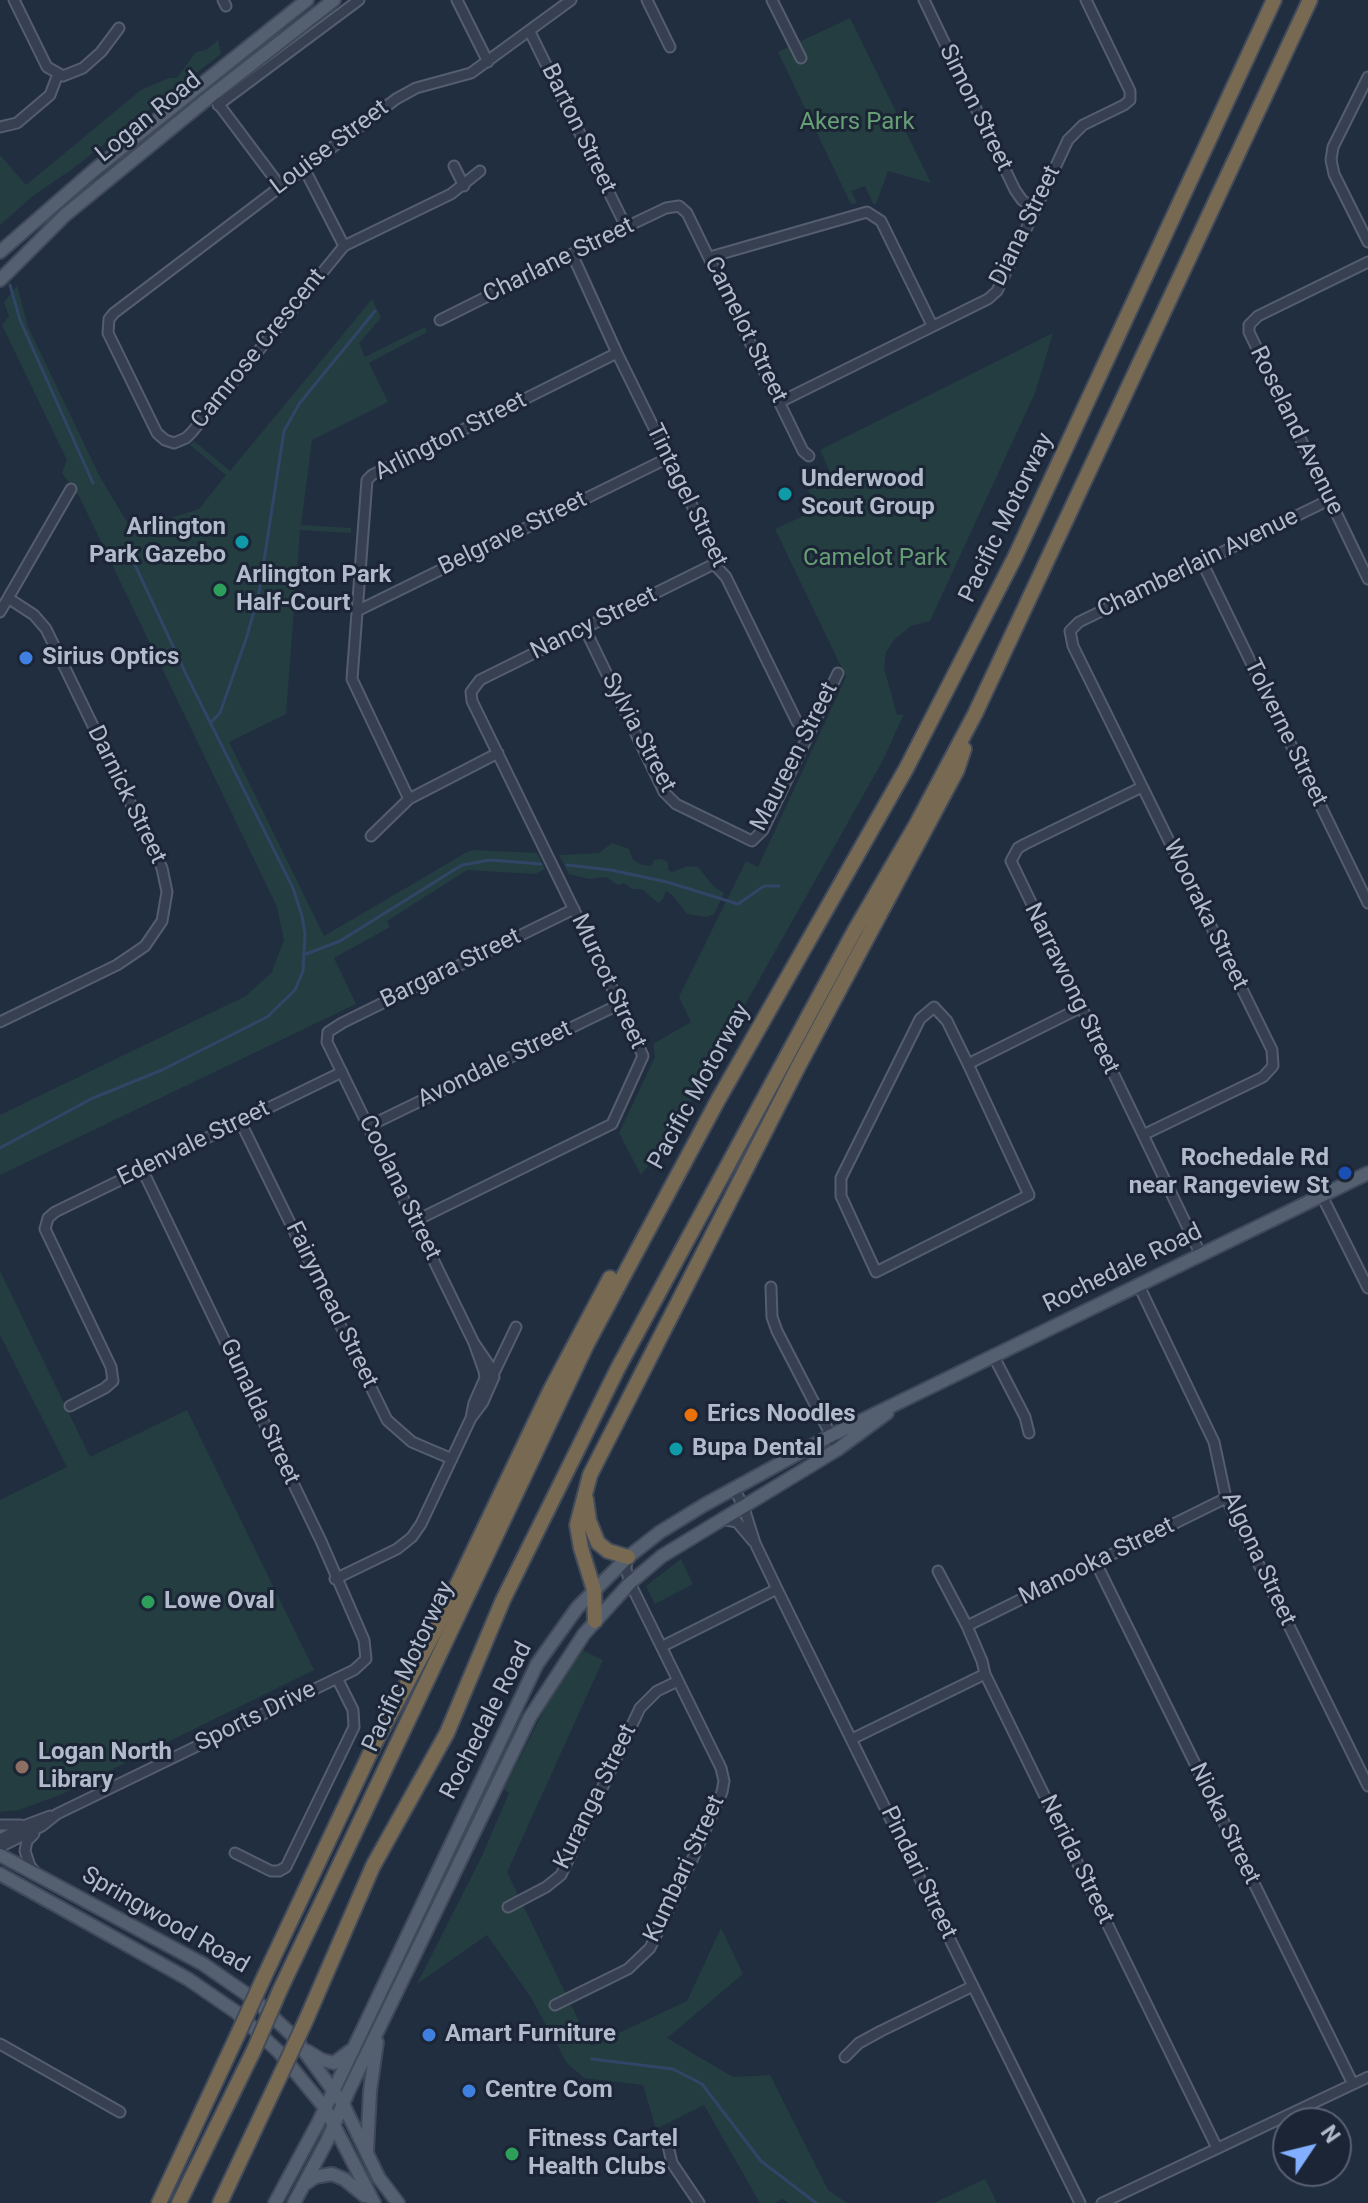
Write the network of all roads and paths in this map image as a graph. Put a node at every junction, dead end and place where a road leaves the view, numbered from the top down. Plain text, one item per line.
1 (14, 0) edge
2 (307, 0) edge
3 (334, 0) edge
4 (359, 0) edge
5 (457, 0) edge
6 (571, 0) edge
7 (647, 0) edge
8 (772, 0) edge
9 (924, 0) edge
10 (1086, 0) edge
11 (1274, 0) edge
12 (1310, 0) edge
13 (119, 28) dead end
14 (530, 32) junction
15 (670, 47) dead end
16 (801, 58) dead end
17 (488, 62) junction
18 (58, 74) junction
19 (1368, 77) edge
20 (215, 100) junction
21 (0, 127) edge
22 (454, 166) dead end
23 (305, 170) junction
24 (480, 171) dead end
25 (280, 186) junction
26 (464, 186) junction
27 (679, 206) joint
28 (1035, 209) junction
29 (626, 227) junction
30 (1368, 242) edge
31 (344, 246) junction
32 (0, 252) edge
33 (572, 254) junction
34 (710, 257) junction
35 (1368, 262) edge
36 (0, 280) edge
37 (440, 320) dead end
38 (932, 325) junction
39 (108, 326) joint
40 (617, 353) junction
41 (780, 402) junction
42 (809, 456) dead end
43 (668, 458) junction
44 (71, 489) dead end
45 (1329, 500) junction
46 (1202, 562) junction
47 (714, 564) junction
48 (1368, 579) edge
49 (8, 598) junction
50 (357, 611) junction
51 (0, 612) edge
52 (585, 629) junction
53 (1070, 631) joint
54 (838, 673) dead end
55 (474, 685) joint
56 (975, 714) junction
57 (808, 732) junction
58 (498, 753) junction
59 (1142, 787) junction
60 (409, 799) junction
61 (371, 836) dead end
62 (752, 841) joint
63 (1368, 903) edge
64 (574, 909) junction
65 (620, 1004) junction
66 (1080, 1008) junction
67 (0, 1022) edge
68 (328, 1032) joint
69 (968, 1064) junction
70 (342, 1072) junction
71 (718, 1100) junction
72 (240, 1121) junction
73 (369, 1126) junction
74 (1143, 1135) junction
75 (142, 1169) junction
76 (1368, 1173) edge
77 (1322, 1196) junction
78 (415, 1221) junction
79 (1201, 1255) junction
80 (1139, 1286) junction
81 (771, 1287) dead end
82 (1368, 1288) edge
83 (516, 1327) dead end
84 (474, 1343) junction
85 (505, 1352) junction
86 (994, 1357) junction
87 (484, 1358) junction
88 (490, 1375) junction
89 (898, 1404) junction
90 (70, 1406) dead end
91 (1029, 1433) dead end
92 (830, 1436) junction
93 (838, 1449) junction
94 (452, 1459) junction
95 (734, 1489) junction
96 (584, 1491) junction
97 (1226, 1498) junction
98 (743, 1505) junction
99 (719, 1519) junction
100 (755, 1543) junction
101 (628, 1557) junction
102 (1096, 1563) junction
103 (938, 1571) dead end
104 (335, 1579) junction
105 (630, 1583) junction
106 (777, 1589) junction
107 (594, 1590) junction
108 (595, 1621) junction
109 (967, 1626) junction
110 (663, 1646) junction
111 (366, 1659) joint
112 (985, 1674) junction
113 (337, 1678) junction
114 (678, 1681) junction
115 (852, 1739) junction
116 (1368, 1786) edge
117 (57, 1814) junction
118 (0, 1825) edge
119 (26, 1825) junction
120 (42, 1826) junction
121 (0, 1839) edge
122 (0, 1847) edge
123 (235, 1853) dead end
124 (0, 1855) edge
125 (0, 1874) edge
126 (41, 1876) junction
127 (508, 1907) dead end
128 (973, 1986) junction
129 (555, 2005) dead end
130 (380, 2027) junction
131 (294, 2037) junction
132 (0, 2044) edge
133 (354, 2050) junction
134 (845, 2057) dead end
135 (1368, 2077) edge
136 (1353, 2084) junction
137 (333, 2091) junction
138 (343, 2104) junction
139 (325, 2108) junction
140 (120, 2112) dead end
141 (335, 2123) junction
142 (667, 2141) dead end
143 (1217, 2148) junction
144 (367, 2154) junction
145 (304, 2185) junction
146 (159, 2203) edge
147 (179, 2203) edge
148 (220, 2203) edge
149 (275, 2203) edge
150 (294, 2203) edge
151 (374, 2203) edge
152 (398, 2203) edge
153 (699, 2203) edge
154 (1080, 2203) edge
155 (1102, 2203) edge

1 - 18 street
2 - 32 main road, Logan Road
3 - 20 main road, Logan Road
4 - 20 street
5 - 17 street
6 - 14 street, Louise Street
7 - 15 street
8 - 16 street
9 - 28 street, Simon Street
10 - 28 street, Diana Street
11 - 71 highway, Pacific Motorway
12 - 56 highway
13 - 18 street
14 - 17 street, Louise Street
14 - 29 street, Barton Street
17 - 23 street, Louise Street
18 - 21 street
19 - 30 street
20 - 25 street
20 - 36 main road, Logan Road
22 - 26 street
23 - 25 street, Louise Street
23 - 31 street, Camrose Crescent
24 - 26 street
25 - 39 street, Louise Street
26 - 31 street
27 - 29 street, Charlane Street
27 - 34 street, Camelot Street
28 - 38 street, Diana Street
29 - 33 street, Charlane Street
31 - 39 street, Camrose Crescent
33 - 37 street, Charlane Street
33 - 40 street, Tintagel Street
34 - 38 street
34 - 41 street, Camelot Street
35 - 45 street, Roseland Avenue
38 - 41 street, Diana Street
40 - 43 street, Tintagel Street
40 - 50 street, Arlington Street
41 - 42 street, Camelot Street
43 - 47 street, Tintagel Street
43 - 50 street, Belgrave Street
44 - 49 street
45 - 46 street, Chamberlain Avenue
45 - 48 street, Roseland Avenue
46 - 53 street, Chamberlain Avenue
46 - 63 street, Tolverne Street
47 - 52 street, Nancy Street
47 - 57 street, Tintagel Street
49 - 51 street
49 - 67 street, Darnick Street
50 - 60 street, Arlington Street
52 - 55 street, Nancy Street
52 - 62 street, Sylvia Street
53 - 59 street, Wooraka Street
54 - 57 street, Maureen Street
55 - 58 street, Murcot Street
56 - 96 highway
56 - 148 highway, bridge
57 - 62 street, Maureen Street
58 - 60 street
58 - 64 street, Murcot Street
59 - 66 street, Narrawong Street
59 - 74 street, Wooraka Street
60 - 61 street
64 - 65 street, Murcot Street
64 - 68 street, Bargara Street
65 - 73 street, Avondale Street
65 - 78 street, Murcot Street
66 - 69 street
66 - 74 street, Narrawong Street
68 - 70 street, Coolana Street
69 - 69 street
70 - 72 street, Edenvale Street
70 - 73 street, Coolana Street
71 - 146 highway, bridge
71 - 147 highway, Pacific Motorway, bridge
72 - 75 street, Edenvale Street
72 - 94 street, Fairymead Street
73 - 78 street, Coolana Street
74 - 79 street, Narrawong Street
75 - 90 street, Edenvale Street
75 - 104 street, Gunalda Street
76 - 77 main road, Rochedale Road
77 - 79 main road, Rochedale Road
77 - 82 street
78 - 84 street, Coolana Street
79 - 80 main road, Rochedale Road
80 - 86 main road, Rochedale Road
80 - 97 street, Algona Street
81 - 92 street
83 - 85 street
84 - 87 street, Coolana Street
84 - 88 street, Coolana Street
85 - 87 street
85 - 88 street
86 - 89 main road, Rochedale Road
86 - 91 street
87 - 88 street, Coolana Street
88 - 94 street
89 - 92 main road, Rochedale Road
89 - 93 main road, Rochedale Road
92 - 93 street
92 - 95 main road, Rochedale Road
93 - 98 main road, Rochedale Road
94 - 104 street
95 - 98 street, Pindari Street
95 - 101 main road, Rochedale Road
96 - 101 highway
96 - 107 highway
97 - 102 street, Manooka Street
97 - 116 street, Algona Street
98 - 99 main road, Rochedale Road
98 - 100 street, Pindari Street
99 - 100 street, Pindari Street
99 - 105 main road, Rochedale Road
100 - 106 street, Pindari Street
101 - 105 street, Kumbari Street
101 - 107 main road, Rochedale Road
102 - 109 street, Manooka Street
102 - 136 street, Nioka Street
103 - 109 street, Nerida Street
104 - 111 street, Gunalda Street
105 - 108 main road, Rochedale Road
105 - 110 street, Kumbari Street
106 - 110 street
106 - 115 street, Pindari Street
107 - 108 highway
107 - 133 main road, Rochedale Road
108 - 130 main road, Rochedale Road
109 - 112 street, Nerida Street
110 - 114 street, Kumbari Street
111 - 113 street, Sports Drive
112 - 115 street
112 - 143 street, Nerida Street
113 - 117 street, Sports Drive
113 - 123 street
114 - 127 street, Kuranga Street
114 - 129 street, Kumbari Street
115 - 128 street, Pindari Street
117 - 119 street, Sports Drive
117 - 120 street, Sports Drive
118 - 119 street, Sports Drive
119 - 121 street, Sports Drive
120 - 122 street, Sports Drive
120 - 126 street
124 - 126 main road, Springwood Road
125 - 139 main road, Springwood Road
126 - 131 main road, Springwood Road
128 - 134 street
128 - 154 street, Pindari Street
130 - 138 main road, Rochedale Road
130 - 144 main road
131 - 133 main road
131 - 137 main road, Springwood Road
132 - 140 street
133 - 137 main road, Rochedale Road
135 - 136 street
136 - 143 street
137 - 138 main road, Springwood Road
137 - 139 main road, Rochedale Road
138 - 141 main road, Rochedale Road
138 - 144 main road, Springwood Road
139 - 141 main road, Springwood Road
139 - 149 main road, Rochedale Road
141 - 145 main road, Rochedale Road
141 - 151 main road, Springwood Road
142 - 153 street
143 - 155 street
144 - 152 main road, Springwood Road
145 - 150 main road, Rochedale Road
145 - 151 main road

